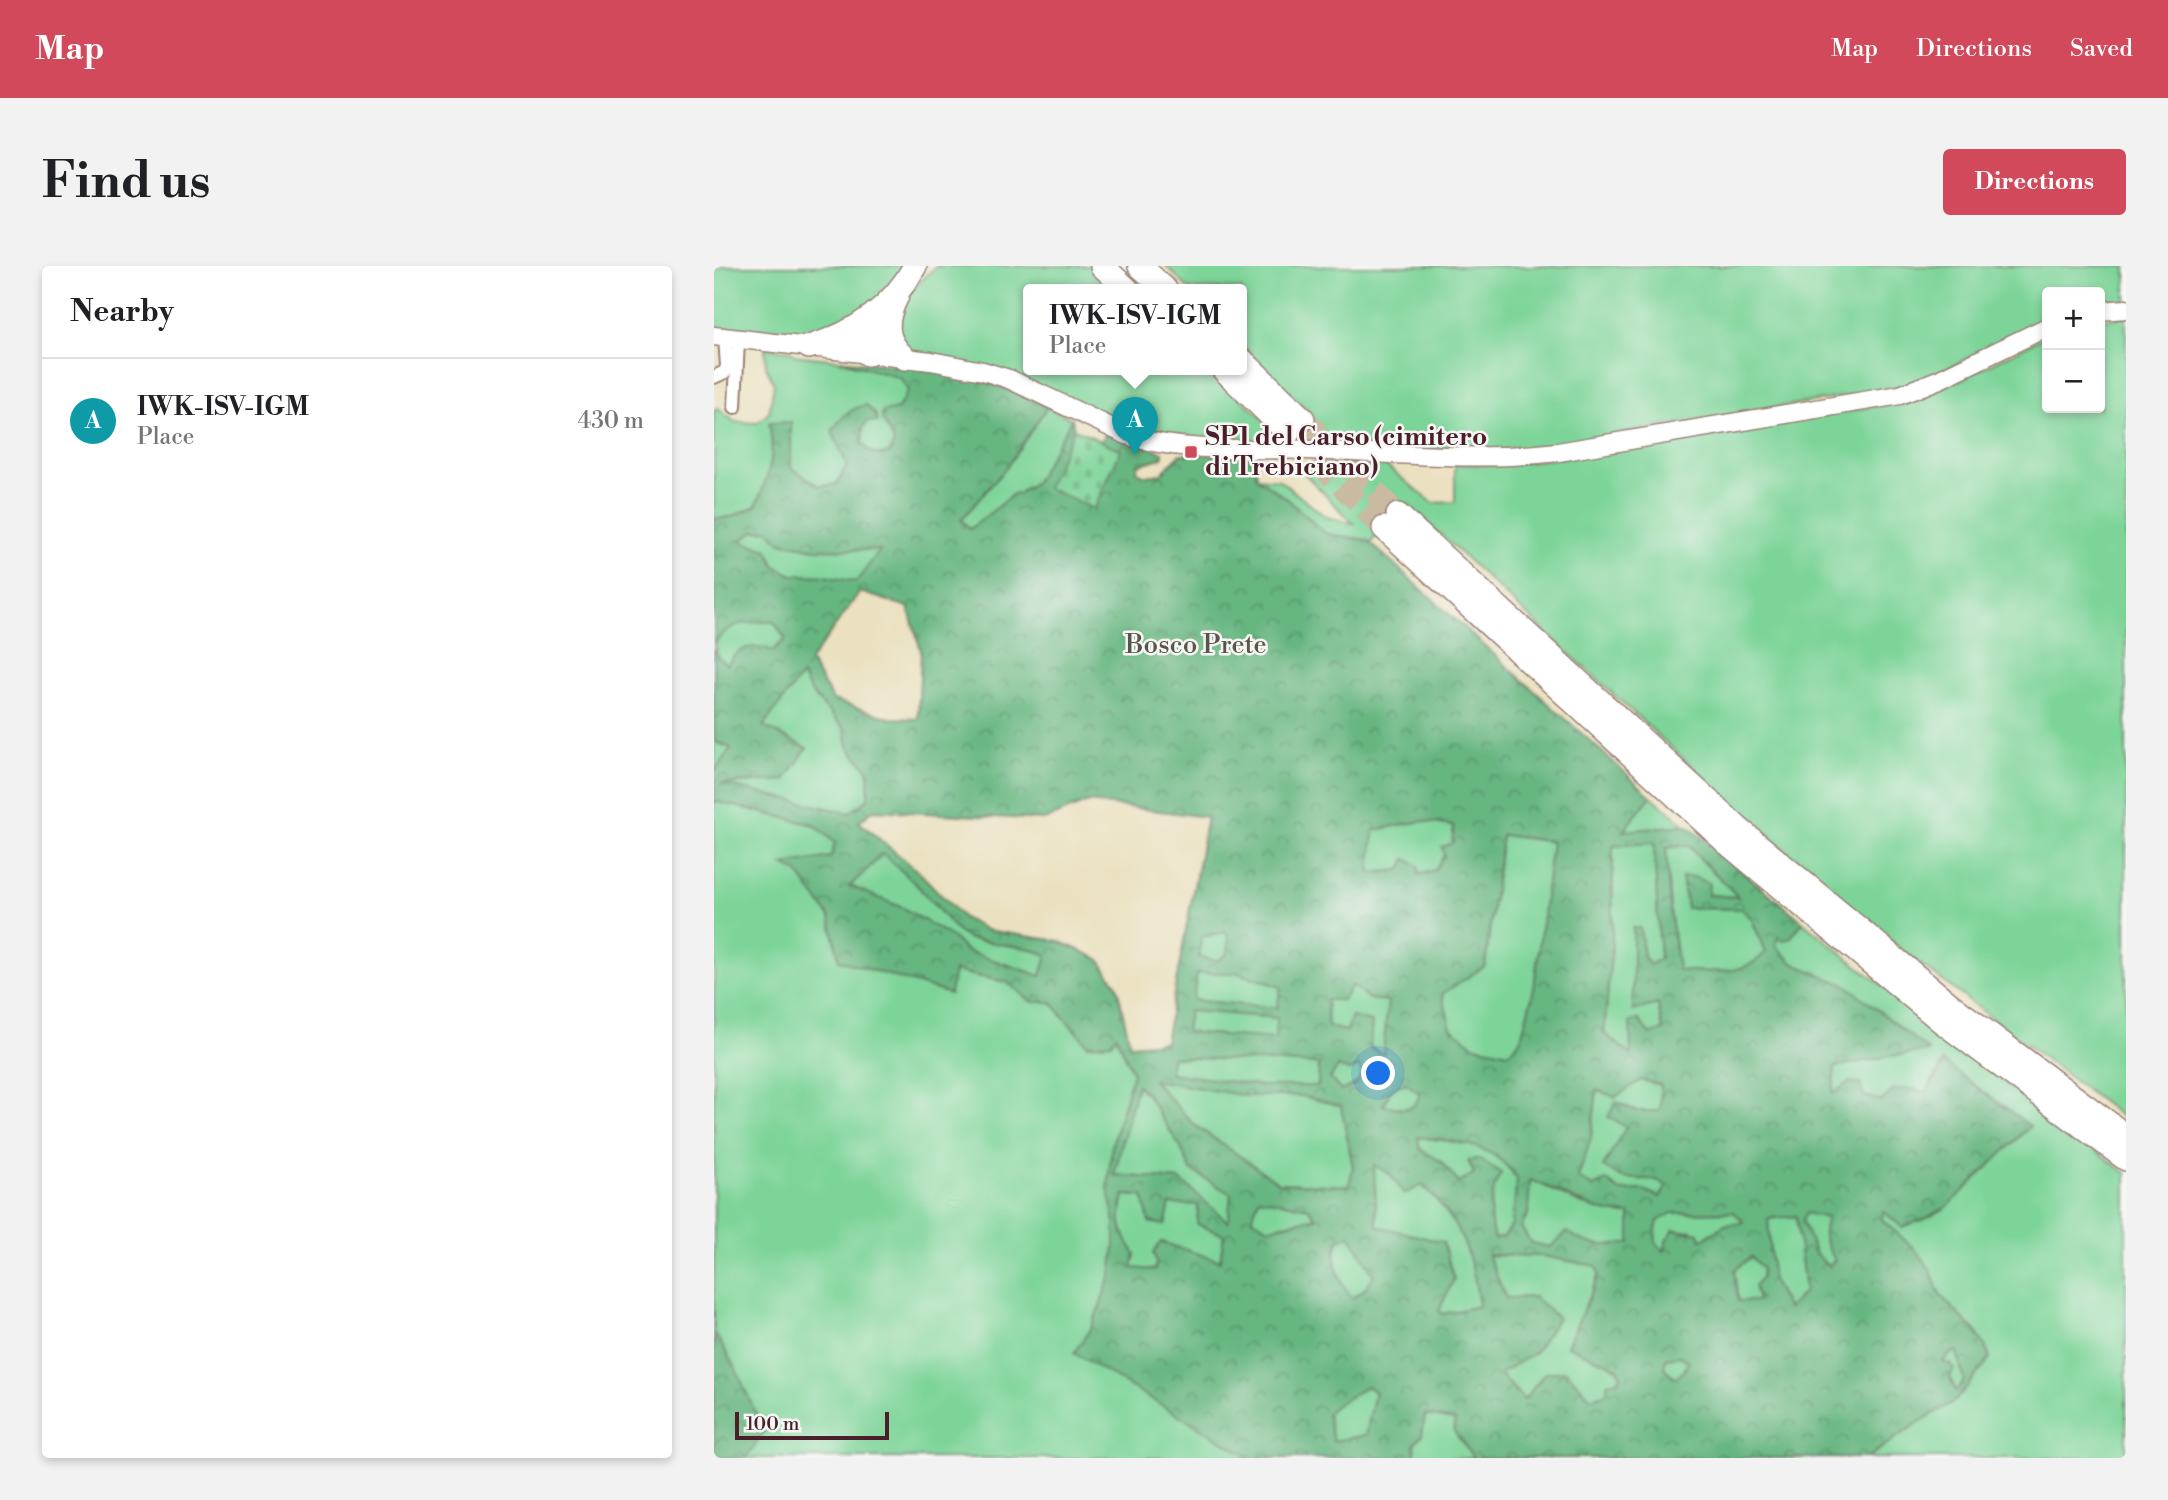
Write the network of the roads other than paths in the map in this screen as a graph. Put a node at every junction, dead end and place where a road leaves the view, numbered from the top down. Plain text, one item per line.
1 (915, 266) edge
2 (926, 266) edge
3 (1102, 266) edge
4 (1113, 266) edge
5 (1140, 266) edge
6 (1150, 266) edge
7 (1122, 284) edge
8 (1133, 284) edge
9 (1160, 284) edge
10 (1168, 284) edge
11 (900, 290) junction
12 (2126, 309) edge
13 (2105, 311) edge
14 (877, 326) junction
15 (2042, 329) edge
16 (725, 338) edge
17 (809, 347) junction
18 (868, 354) junction
19 (905, 358) junction
20 (1247, 366) edge
21 (1231, 375) edge
22 (714, 377) edge
23 (735, 408) dead end
24 (2126, 1136) edge
25 (2126, 1159) edge

1 - 11 highway
2 - 11 highway
3 - 7 highway
4 - 8 highway
5 - 9 highway
6 - 10 highway
11 - 14 highway
12 - 13 main road
14 - 17 highway
14 - 18 highway
14 - 19 highway
15 - 19 main road
16 - 17 main road
16 - 22 street
16 - 23 street
17 - 18 main road
18 - 19 main road
20 - 21 highway
24 - 25 highway

